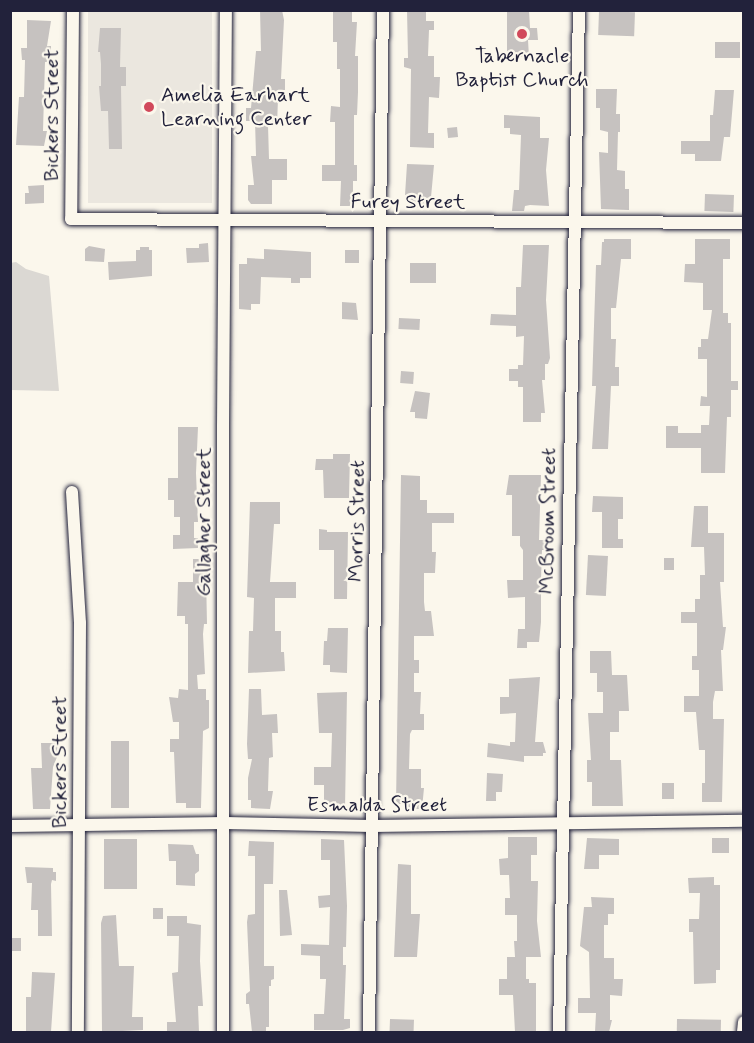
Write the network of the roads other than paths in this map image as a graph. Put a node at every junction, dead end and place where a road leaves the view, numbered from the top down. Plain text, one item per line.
1 (73, 10) edge
2 (226, 10) edge
3 (383, 10) edge
4 (579, 10) edge
5 (71, 219) joint
6 (223, 221) junction
7 (380, 222) junction
8 (574, 222) junction
9 (744, 223) edge
10 (72, 492) dead end
11 (744, 821) edge
12 (225, 823) junction
13 (562, 824) junction
14 (78, 825) junction
15 (10, 826) edge
16 (372, 826) junction
17 (744, 1022) edge
18 (78, 1032) edge
19 (223, 1032) edge
20 (369, 1032) edge
21 (559, 1032) edge
22 (743, 1032) edge

1 - 5 street, Bickers Street
2 - 6 street, Gallagher Street
3 - 7 street, Morris Street
4 - 8 street, McBroom Street
5 - 6 street, Furey Street
6 - 7 street, Furey Street
6 - 12 street, Gallagher Street
7 - 8 street, Furey Street
7 - 16 street, Morris Street
8 - 9 street, Furey Street
8 - 13 street, McBroom Street
10 - 14 street, Bickers Street
11 - 13 street, Esmalda Street
12 - 14 street, Esmalda Street
12 - 16 street, Esmalda Street
12 - 19 street, Gallagher Street
13 - 16 street, Esmalda Street
13 - 21 street, McBroom Street
14 - 15 street, Esmalda Street
14 - 18 street, Bickers Street
16 - 20 street, Morris Street
17 - 22 street

